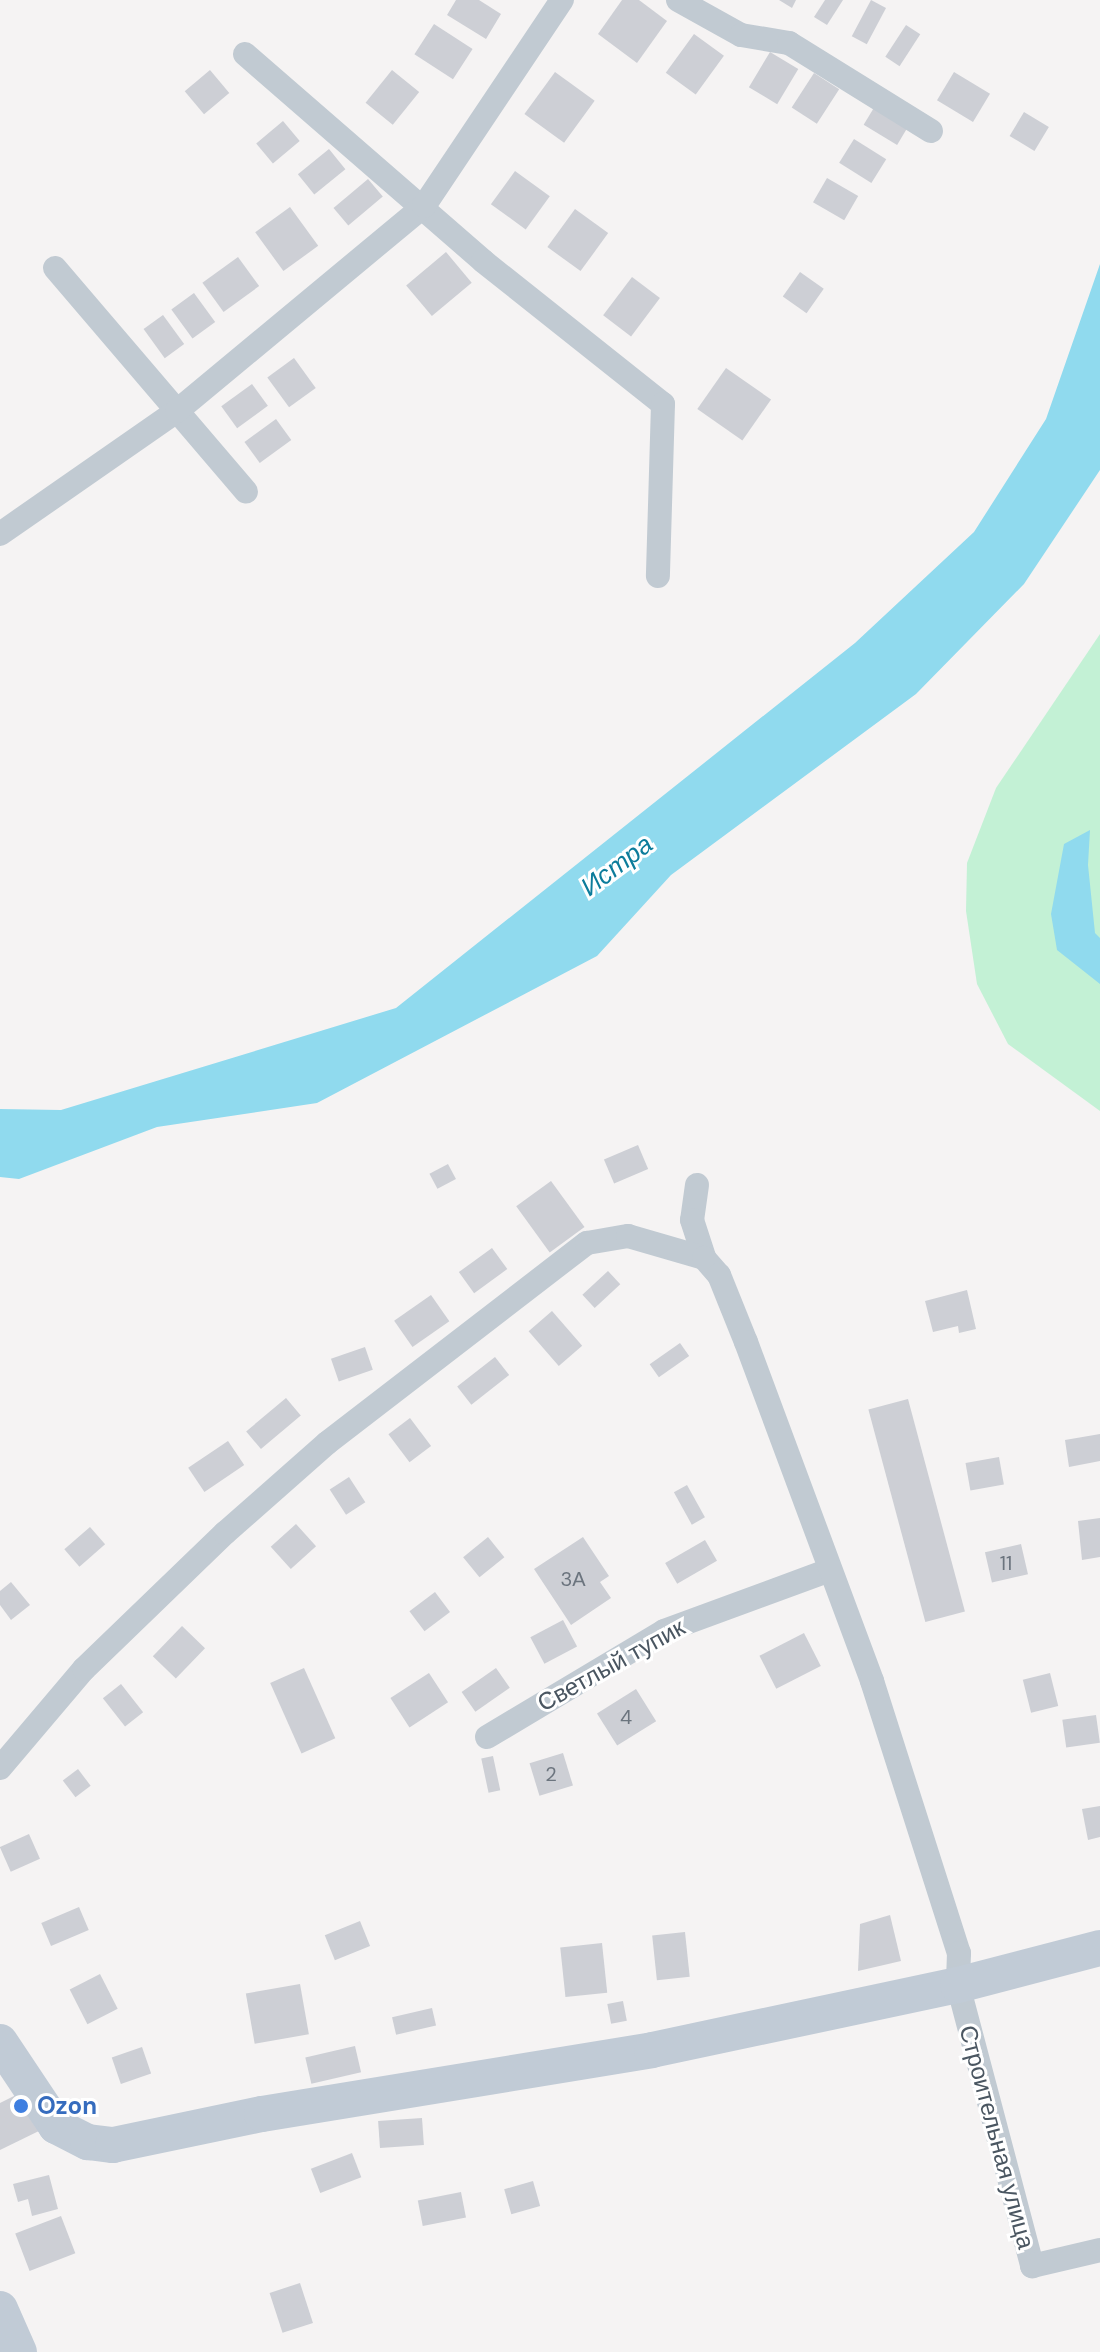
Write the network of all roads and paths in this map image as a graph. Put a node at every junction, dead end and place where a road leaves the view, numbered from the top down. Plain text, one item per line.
1 (562, 0) edge
2 (678, 0) edge
3 (245, 54) dead end
4 (931, 131) dead end
5 (424, 206) junction
6 (55, 268) dead end
7 (177, 411) junction
8 (246, 492) dead end
9 (0, 534) edge
10 (658, 576) dead end
11 (697, 1185) dead end
12 (704, 1258) junction
13 (830, 1570) junction
14 (487, 1737) dead end
15 (0, 1768) edge
16 (1100, 1948) edge
17 (958, 1985) junction
18 (0, 2042) edge
19 (1100, 2250) edge
20 (0, 2309) edge
21 (19, 2352) edge

1 - 5 street
2 - 4 street
3 - 5 street
5 - 7 street
5 - 10 street
6 - 7 street
7 - 8 street
7 - 9 street
11 - 12 street
12 - 13 street
12 - 15 street
13 - 14 street, Светлый тупик
13 - 17 street
16 - 17 street
17 - 18 street
17 - 19 street, Строительная улица
20 - 21 street

